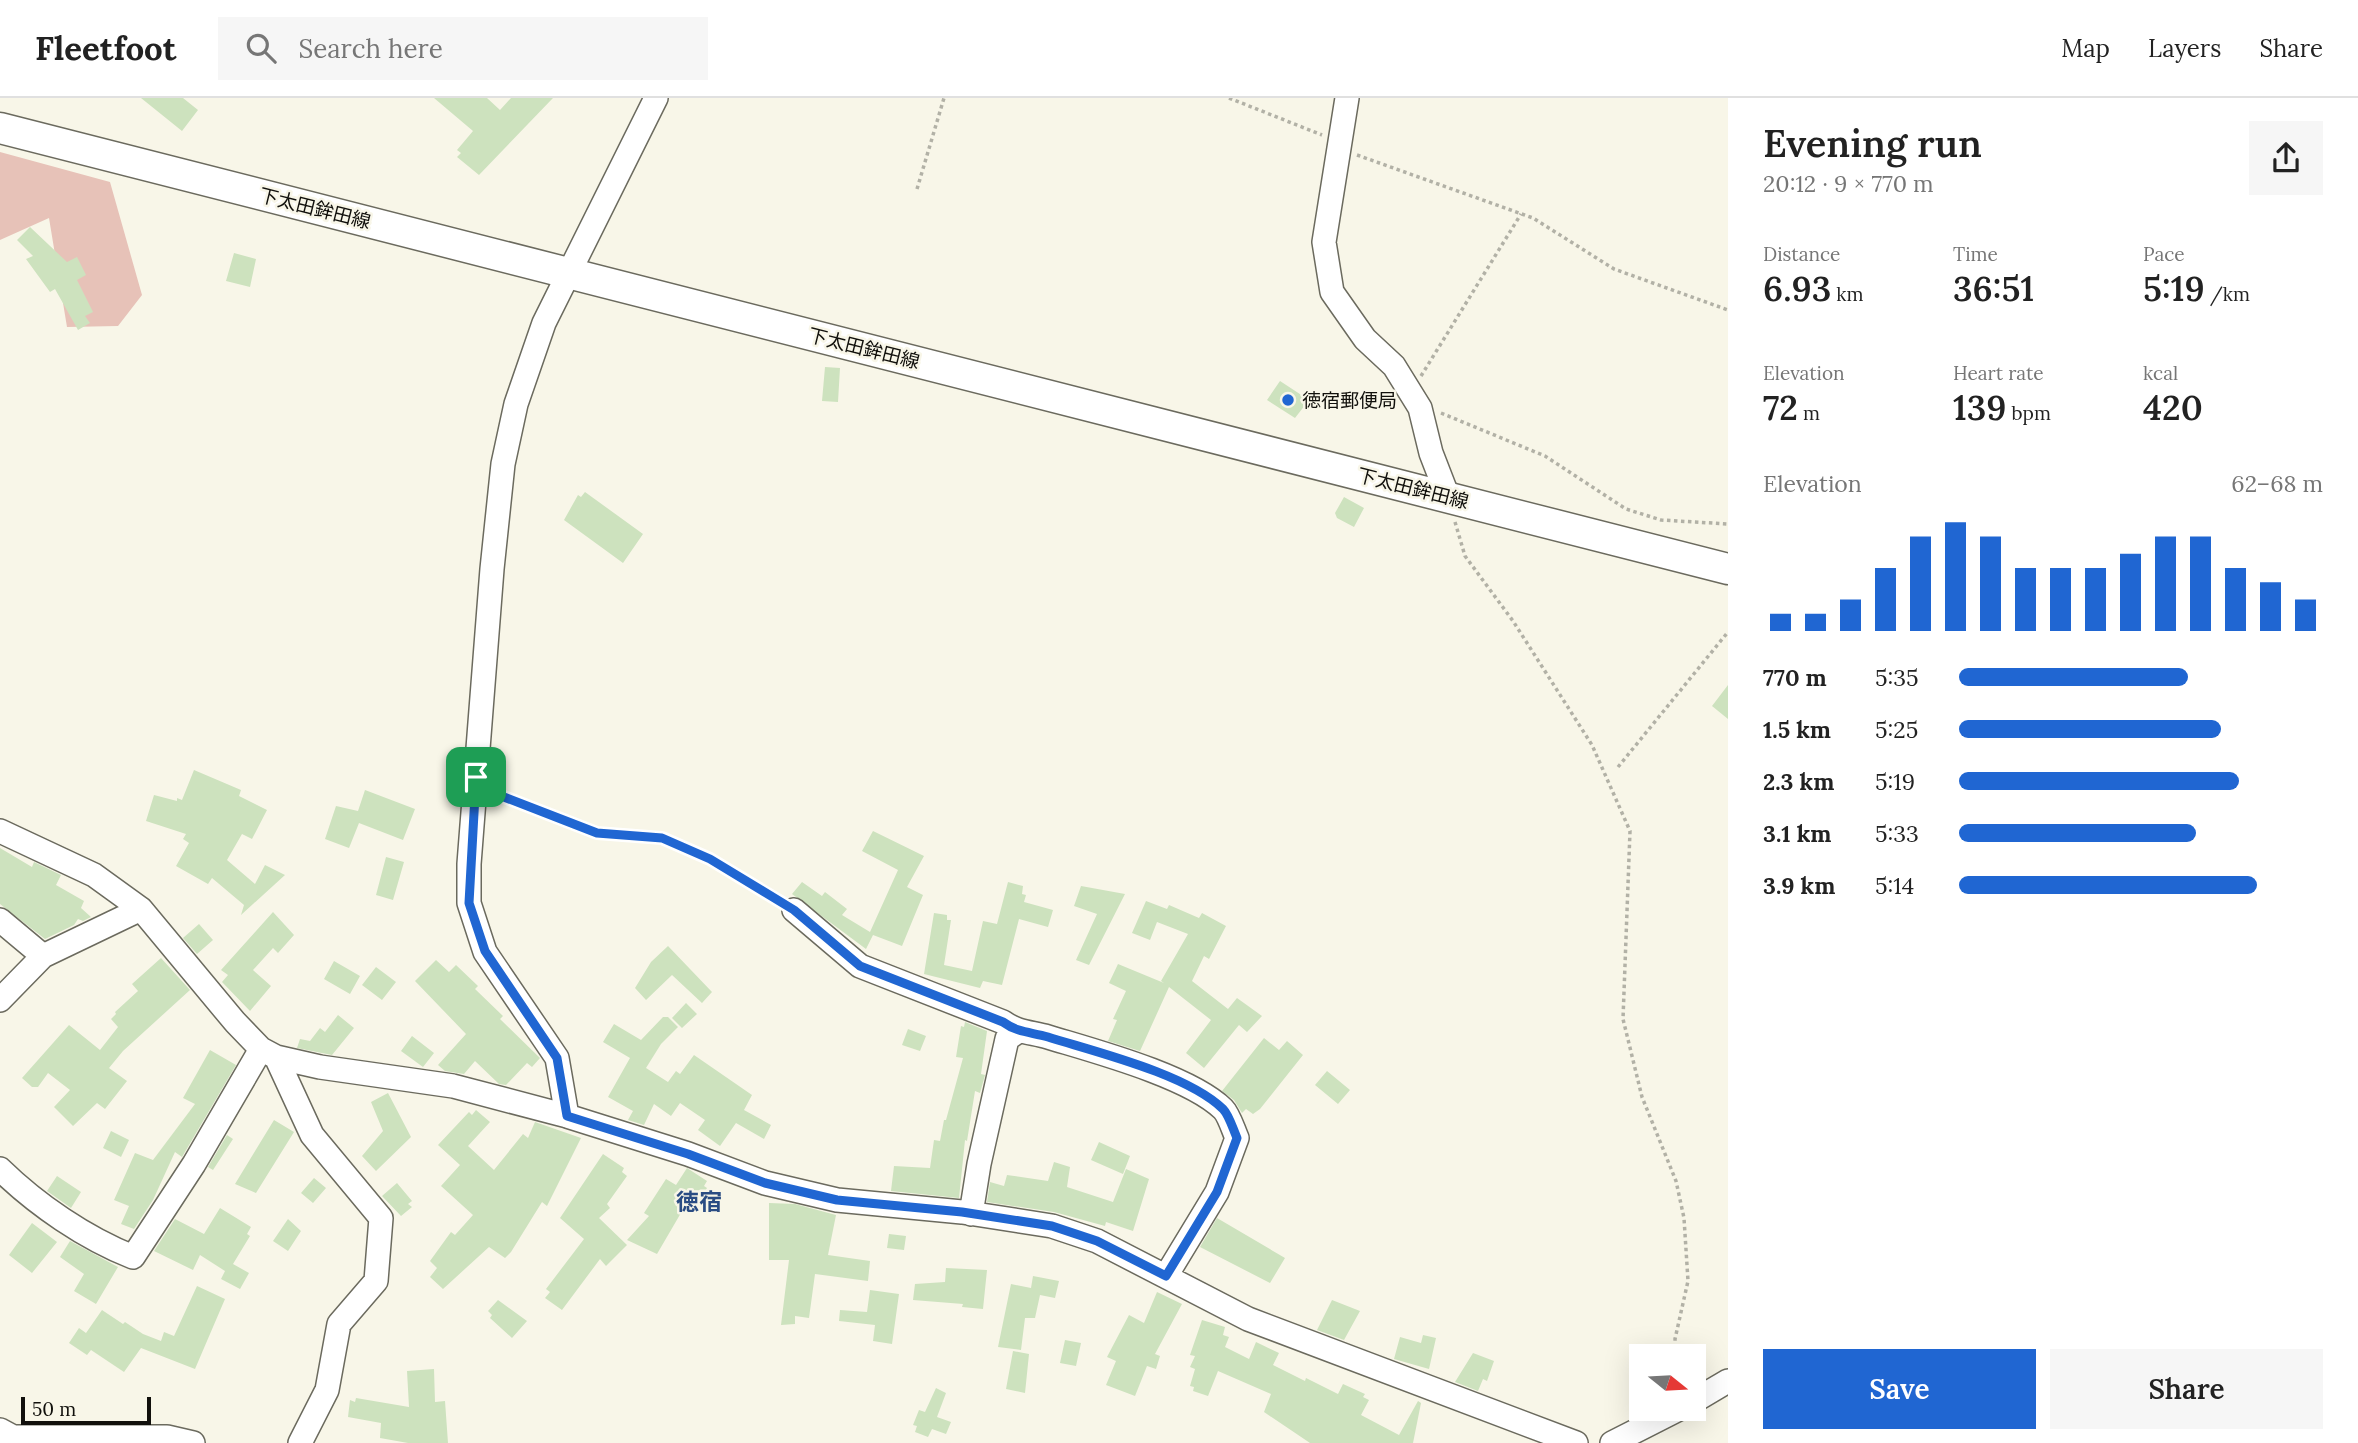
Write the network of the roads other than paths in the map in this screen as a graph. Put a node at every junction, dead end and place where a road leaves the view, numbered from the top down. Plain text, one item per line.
1 (656, 98) edge
2 (1347, 98) edge
3 (0, 128) edge
4 (570, 272) junction
5 (1448, 497) junction
6 (1728, 569) edge
7 (0, 831) edge
8 (141, 909) junction
9 (794, 910) road end
10 (0, 920) edge
11 (43, 956) junction
12 (0, 1000) edge
13 (1017, 1032) junction
14 (269, 1053) junction
15 (567, 1116) junction
16 (0, 1169) edge
17 (971, 1214) junction
18 (1166, 1276) junction
19 (1728, 1381) edge
20 (1706, 1394) edge
21 (1655, 1421) edge
22 (0, 1430) edge
23 (193, 1443) edge
24 (300, 1443) edge
25 (1576, 1443) edge
26 (1612, 1443) edge

1 - 4 street
2 - 5 street
3 - 4 main road, 下太田鉾田線
4 - 5 main road, 下太田鉾田線
4 - 15 street
5 - 6 main road, 下太田鉾田線
7 - 8 street
8 - 11 street
8 - 14 street
9 - 13 street
10 - 11 street
11 - 12 street
13 - 17 street
13 - 18 street
14 - 15 street
14 - 16 street
14 - 24 street
15 - 17 street
17 - 18 street
18 - 25 street
19 - 20 street
21 - 26 street
22 - 23 street

